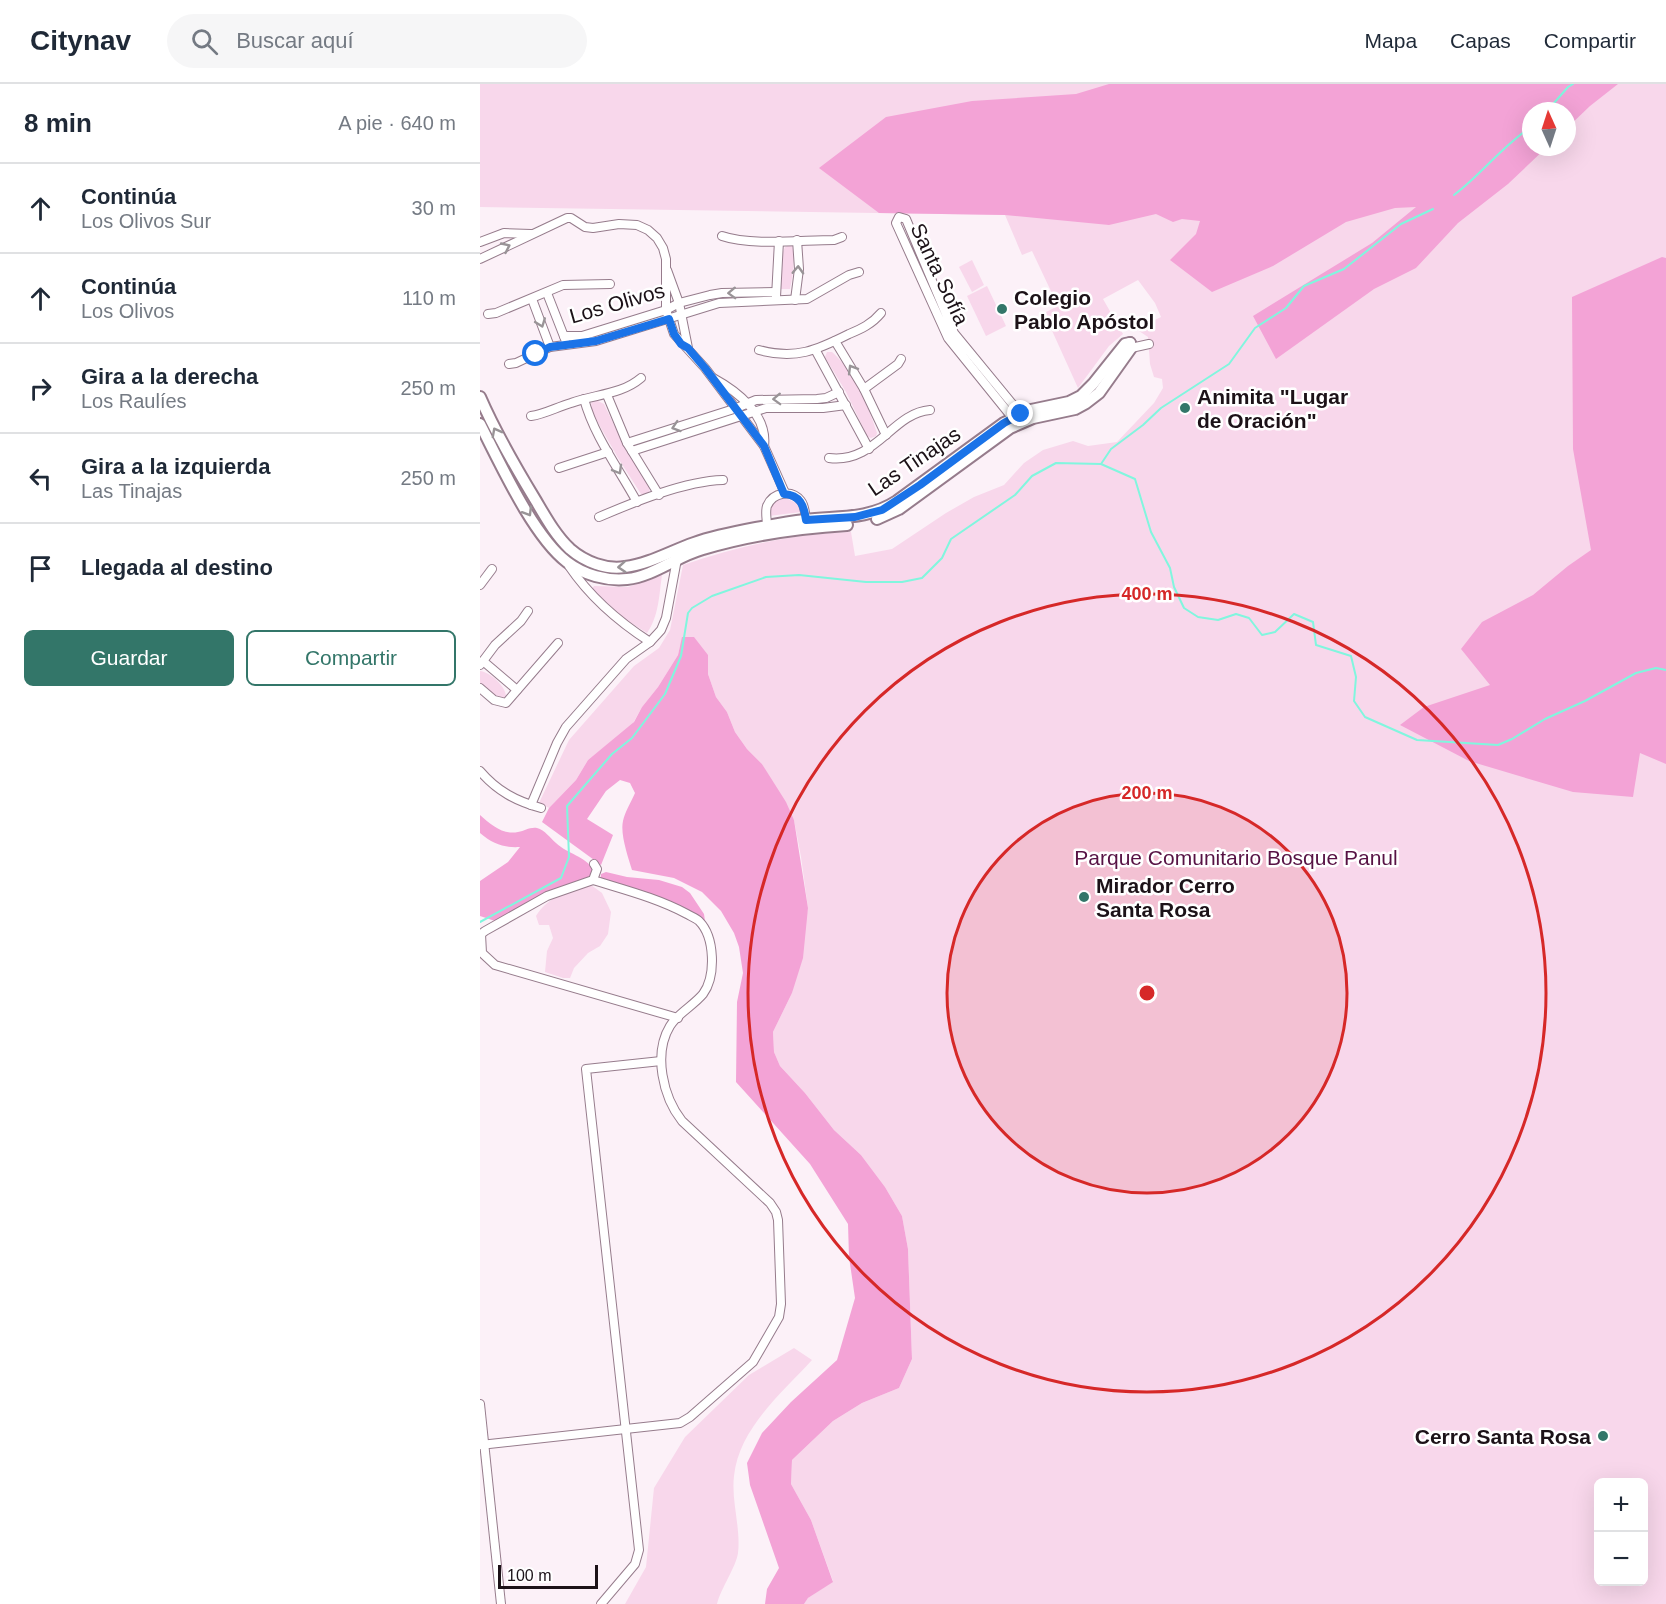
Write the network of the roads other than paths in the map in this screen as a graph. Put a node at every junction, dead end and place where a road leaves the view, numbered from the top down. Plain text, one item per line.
1 (533, 234) junction
2 (722, 236) dead end
3 (842, 237) dead end
4 (797, 240) junction
5 (779, 241) junction
6 (480, 242) edge
7 (480, 259) edge
8 (666, 265) junction
9 (859, 272) dead end
10 (610, 284) dead end
11 (776, 292) junction
12 (547, 293) junction
13 (532, 299) junction
14 (795, 300) junction
15 (776, 301) junction
16 (679, 303) junction
17 (666, 310) junction
18 (880, 313) dead end
19 (488, 314) dead end
20 (682, 314) junction
21 (669, 319) junction
22 (564, 336) junction
23 (835, 341) junction
24 (1149, 344) dead end
25 (566, 346) junction
26 (550, 347) junction
27 (688, 348) junction
28 (1131, 348) joint
29 (759, 350) dead end
30 (816, 351) junction
31 (901, 359) dead end
32 (509, 364) dead end
33 (710, 375) junction
34 (641, 378) dead end
35 (864, 389) junction
36 (839, 392) junction
37 (607, 395) junction
38 (480, 397) edge
39 (584, 399) junction
40 (747, 404) junction
41 (846, 405) junction
42 (734, 409) junction
43 (930, 410) dead end
44 (755, 413) junction
45 (531, 416) dead end
46 (742, 418) junction
47 (1019, 420) junction
48 (480, 424) edge
49 (886, 435) junction
50 (627, 442) junction
51 (764, 446) junction
52 (869, 449) junction
53 (632, 451) junction
54 (608, 452) junction
55 (829, 458) dead end
56 (559, 468) dead end
57 (723, 480) dead end
58 (784, 494) junction
59 (659, 495) junction
60 (637, 502) junction
61 (599, 517) dead end
62 (806, 520) junction
63 (767, 526) junction
64 (677, 554) junction
65 (565, 560) junction
66 (492, 569) dead end
67 (596, 576) junction
68 (480, 585) edge
69 (594, 596) junction
70 (528, 611) dead end
71 (650, 642) junction
72 (558, 643) dead end
73 (481, 663) edge
74 (480, 688) edge
75 (518, 690) junction
76 (480, 771) edge
77 (531, 805) junction
78 (541, 808) dead end
79 (594, 864) dead end
80 (593, 880) junction
81 (481, 934) edge
82 (678, 1018) junction
83 (661, 1061) junction
84 (480, 1404) edge
85 (627, 1428) junction
86 (482, 1444) edge
87 (501, 1604) edge
88 (601, 1604) edge

1 - 6 street
7 -> 1 street
1 - 8 street
2 - 5 street
3 - 4 street
4 - 5 street
14 -> 4 street
5 - 11 street
8 - 16 street
8 - 17 street
9 - 14 street, Los Olivos
10 - 12 street
11 - 15 street
11 -> 16 street, Los Olivos
12 - 13 street
12 - 22 street
13 - 19 street
13 -> 26 street
14 - 15 street, Los Olivos
15 - 20 street, Los Olivos
16 - 17 street, Los Olivos
16 - 20 street
17 - 21 street
17 - 22 street, Los Olivos
18 - 23 street
20 - 21 street, Los Olivos
20 - 27 street
21 - 25 street, Los Olivos
21 - 27 street
22 - 25 street
23 - 30 street
35 -> 23 street
24 - 28 street
25 - 26 street, Los Olivos
26 - 32 street
27 - 33 street
28 - 47 street, Las Tinajas
29 - 30 street
30 - 36 street
31 - 35 street
33 - 40 street
33 - 42 street
34 - 37 street
35 - 49 street
36 -> 40 street
36 - 41 street
37 - 39 street
37 - 50 street
64 -> 38 street
39 - 45 street
39 - 54 street
40 - 42 street
40 - 44 street
41 - 44 street
41 - 52 street
42 - 46 street
42 -> 50 street
43 - 49 street
44 - 46 street
44 - 51 street
46 - 51 street
46 - 53 street
47 - 47 street, Santa Sofía
47 - 62 street, Las Tinajas
47 - 64 street, Las Tinajas
48 -> 65 street
49 - 52 street
50 - 53 street
51 - 58 street
52 - 55 street
53 - 59 street
54 - 56 street
54 -> 60 street
57 - 59 street
58 - 62 street
58 - 63 street
59 - 60 street
60 - 61 street
62 - 63 street, Las Tinajas
63 - 64 street, Las Tinajas
64 - 67 street
64 - 71 street
65 - 67 street
65 - 69 street
66 - 68 street
67 - 69 street
69 - 71 street
70 - 73 street
71 - 77 street
72 - 75 street
73 - 75 street
74 - 75 street
76 - 77 street
77 - 78 street
79 - 80 street
80 - 81 street
80 - 82 street
81 - 82 street
82 - 83 street
83 - 85 street
83 - 85 street
84 - 86 street
85 - 86 street
85 - 88 street
86 - 87 street

